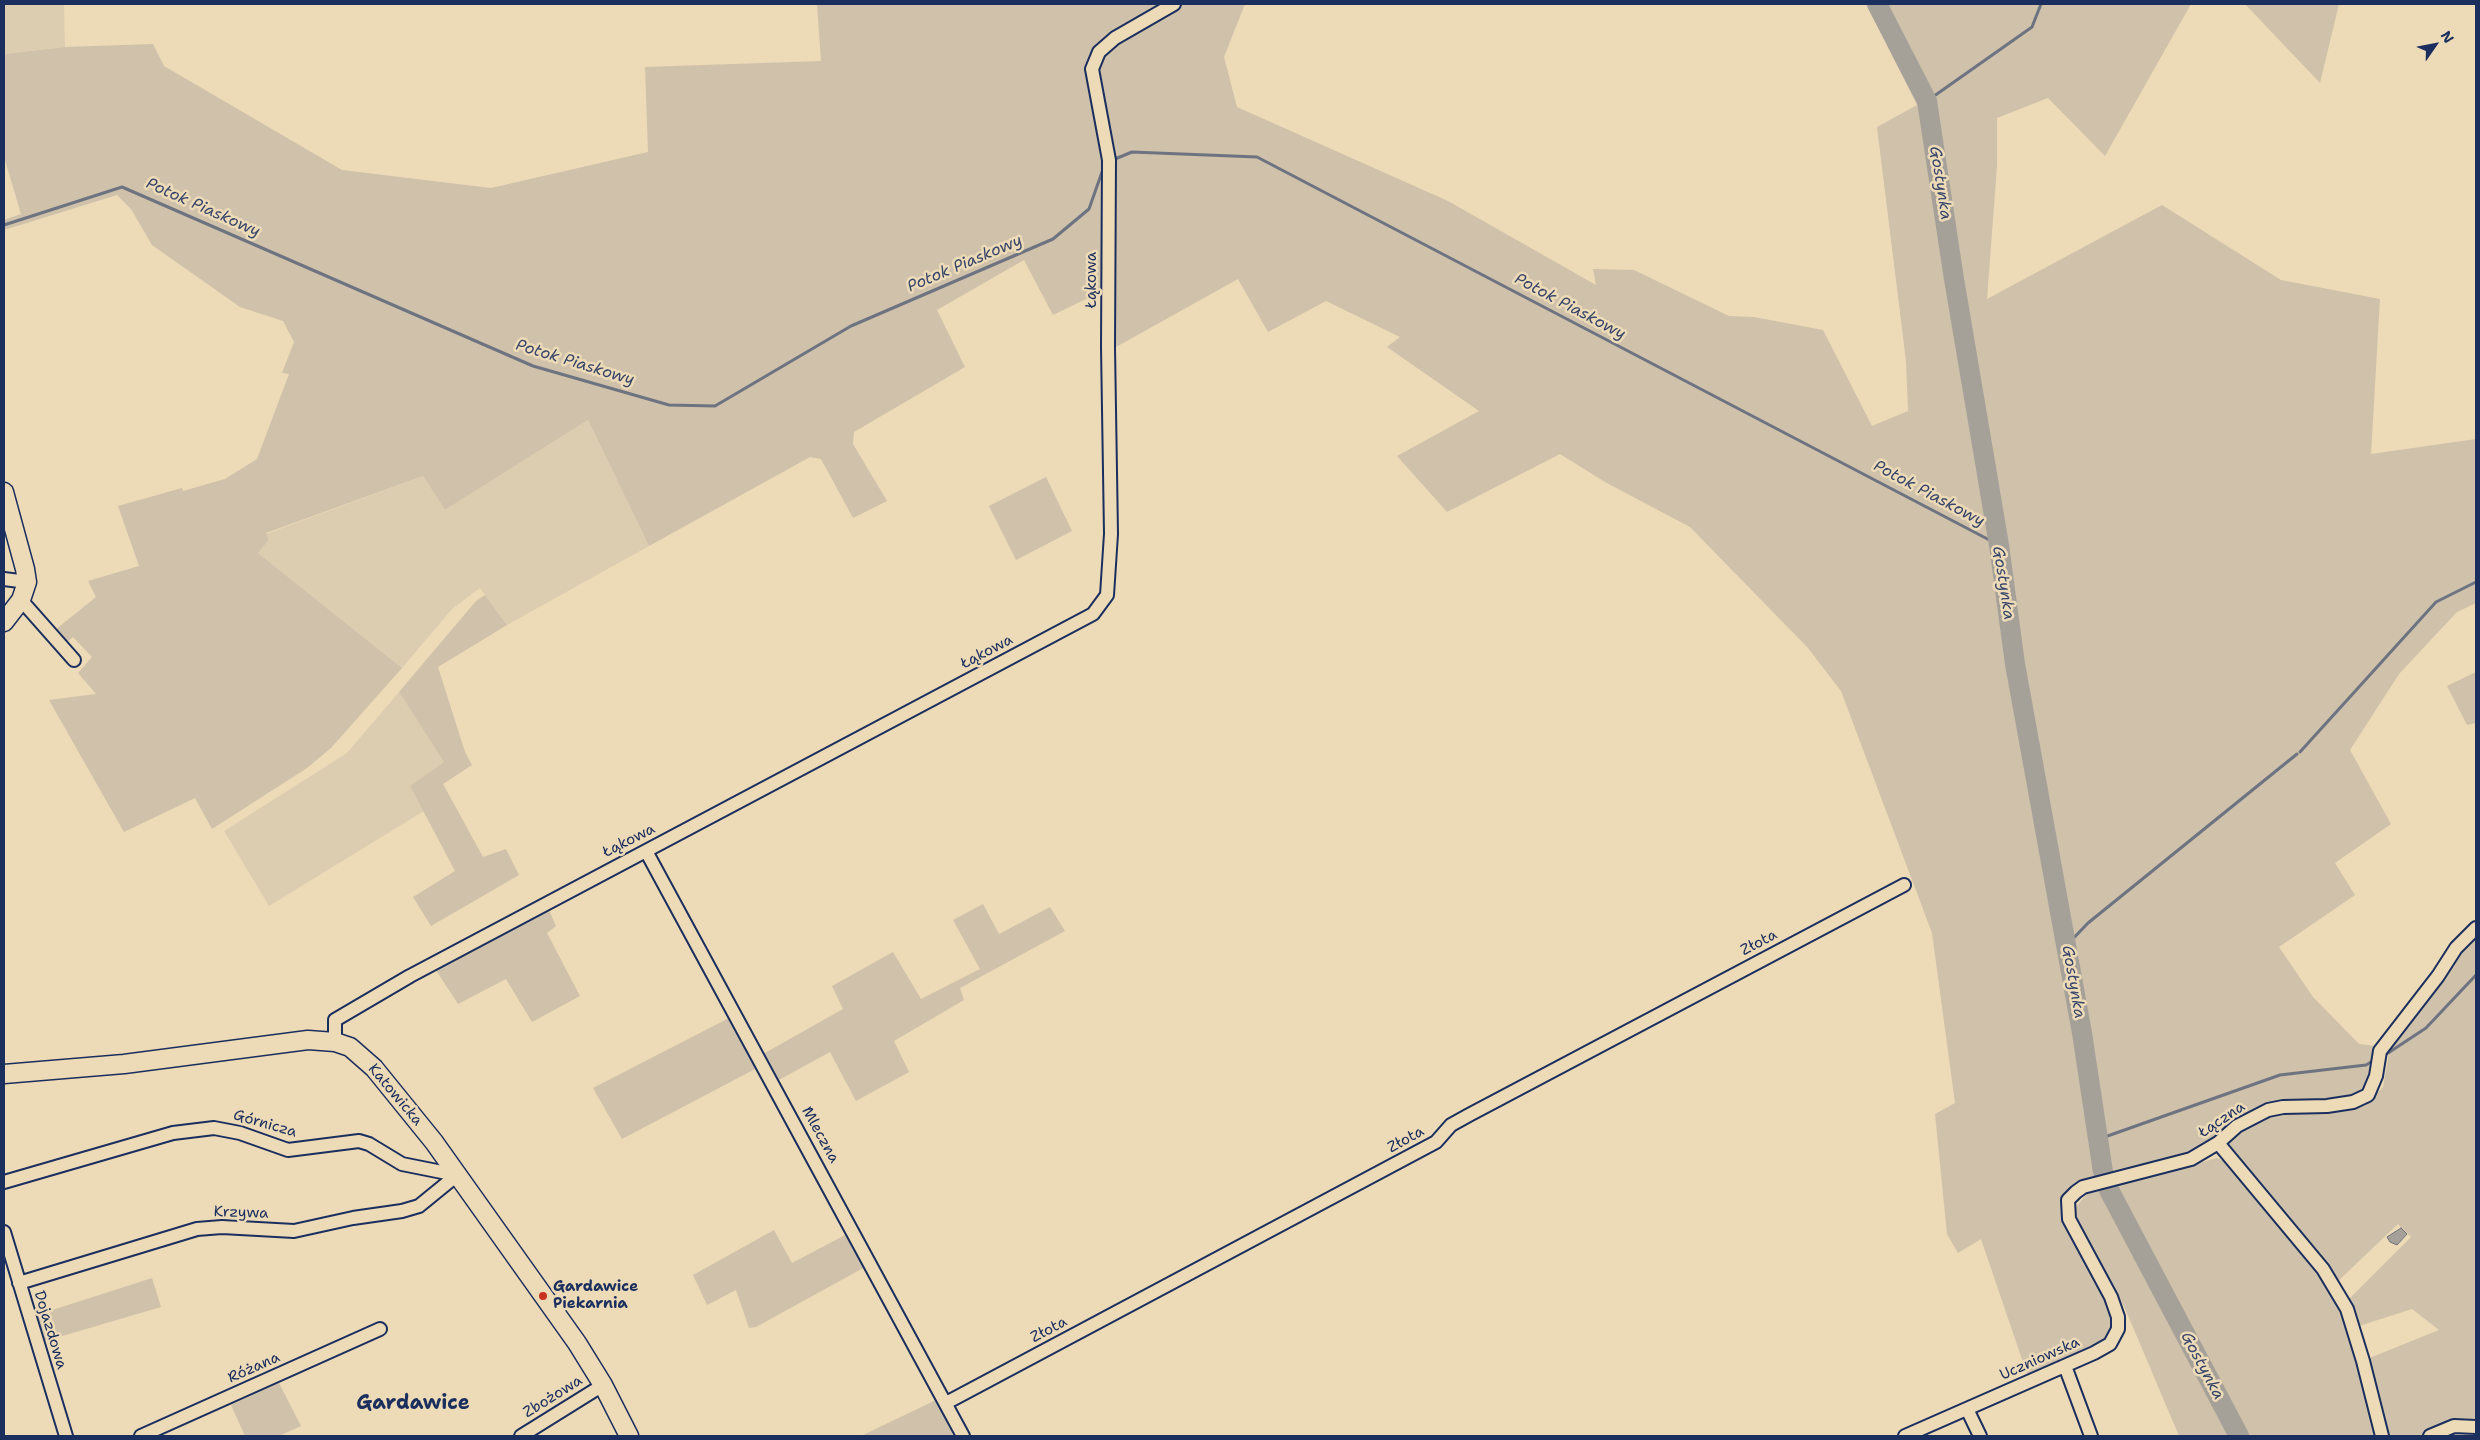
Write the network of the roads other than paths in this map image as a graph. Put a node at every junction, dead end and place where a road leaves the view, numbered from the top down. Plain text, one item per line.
1 (1174, 4) edge
2 (4, 492) edge
3 (4, 579) edge
4 (27, 582) junction
5 (21, 600) junction
6 (4, 622) edge
7 (74, 660) dead end
8 (646, 851) junction
9 (1904, 885) dead end
10 (2476, 928) edge
11 (335, 1042) junction
12 (4, 1074) edge
13 (2218, 1143) junction
14 (457, 1175) junction
15 (4, 1182) edge
16 (4, 1232) edge
17 (19, 1283) junction
18 (380, 1329) dead end
19 (2118, 1329) joint
20 (2065, 1366) junction
21 (603, 1385) junction
22 (946, 1403) junction
23 (1967, 1409) junction
24 (2476, 1427) edge
25 (66, 1436) edge
26 (141, 1436) edge
27 (521, 1436) edge
28 (629, 1436) edge
29 (963, 1436) edge
30 (1905, 1436) edge
31 (1980, 1436) edge
32 (2090, 1436) edge
33 (2382, 1436) edge
34 (2430, 1436) edge

1 - 8 street, Łąkowa
2 - 4 street
3 - 4 street
4 - 5 street
5 - 6 street
5 - 7 street
8 - 11 street, Łąkowa
8 - 22 street, Mleczna
9 - 22 street, Złota
10 - 13 street, Łączna
11 - 12 street, Katowicka
11 - 14 street, Katowicka
13 - 19 street, Łączna
13 - 33 street
14 - 15 street, Górnicza
14 - 17 street, Krzywa
14 - 21 street, Katowicka
16 - 17 street, Dojazdowa
17 - 25 street, Dojazdowa
18 - 26 street, Różana
19 - 20 street, Uczniowska
20 - 23 street, Uczniowska
20 - 32 street
21 - 27 street, Zbożowa
21 - 28 street, Katowicka
22 - 29 street, Mleczna
23 - 30 street, Uczniowska
23 - 31 street
24 - 34 street

